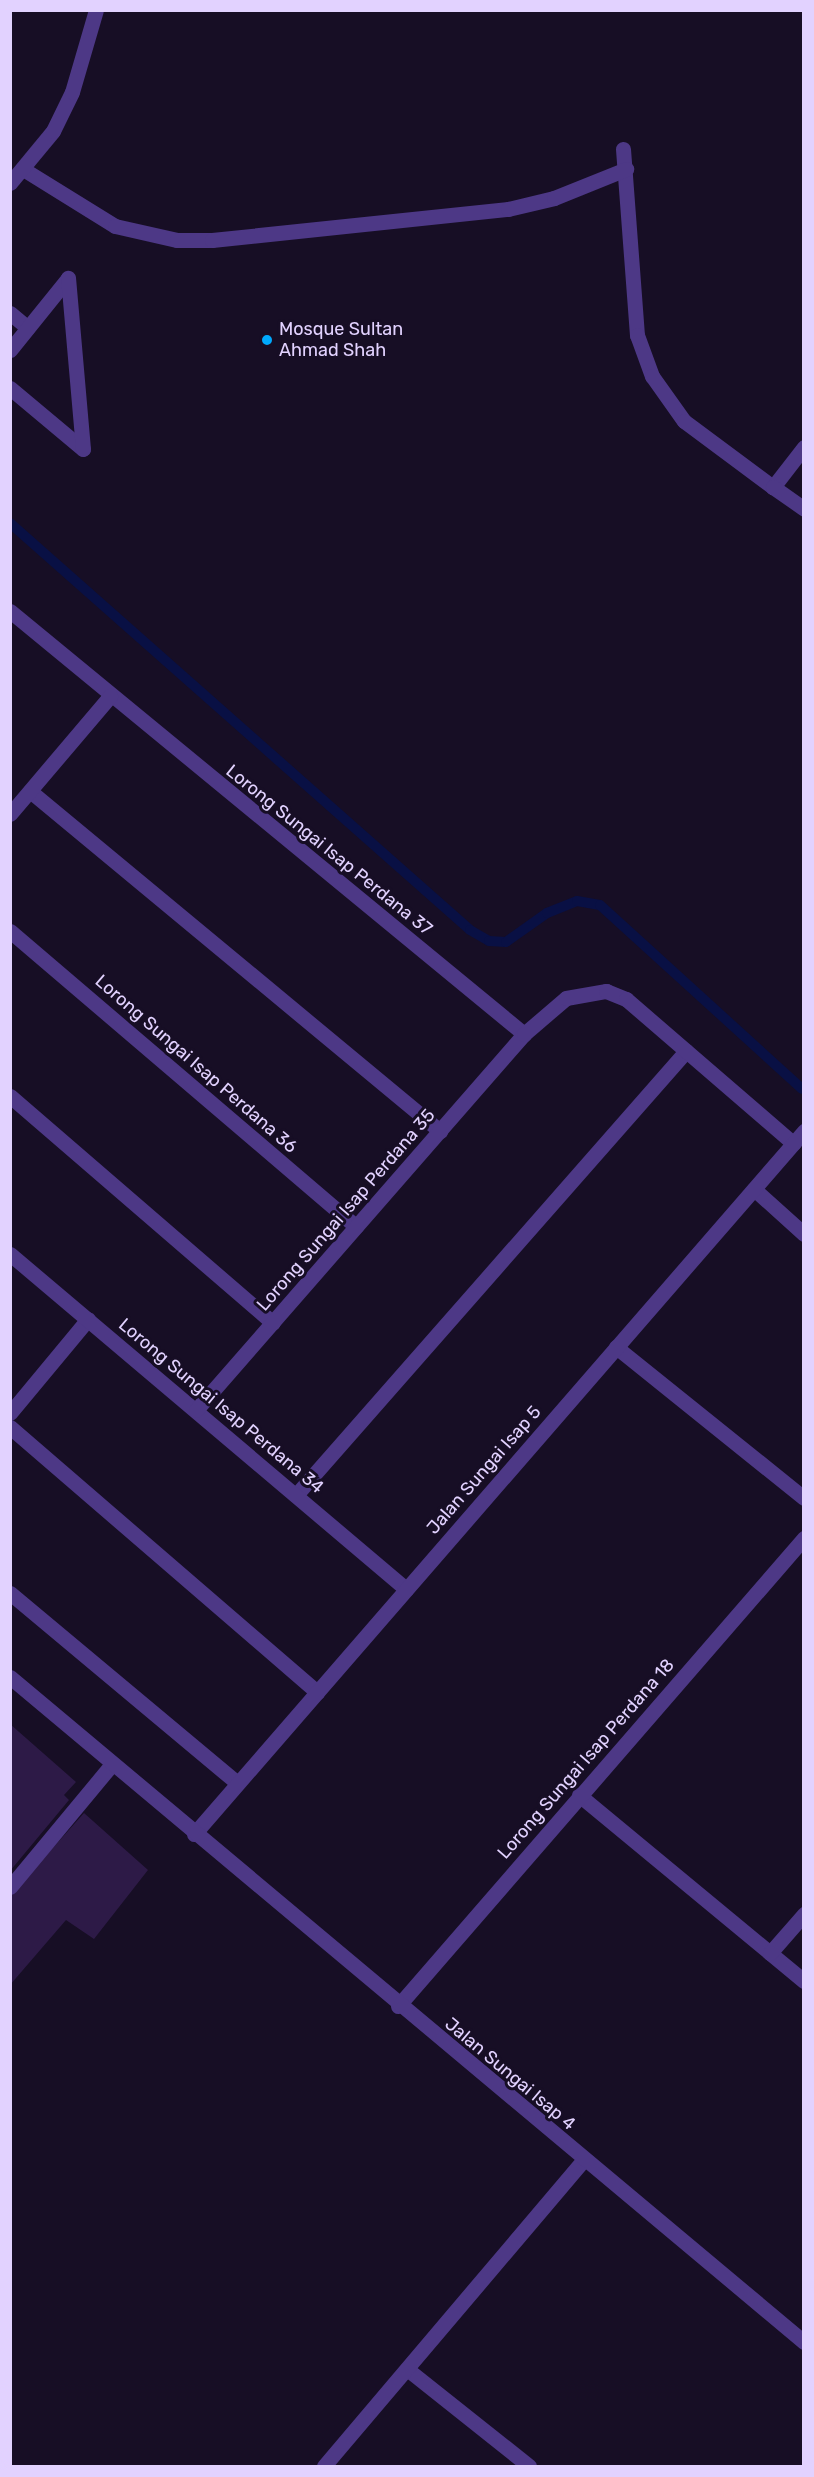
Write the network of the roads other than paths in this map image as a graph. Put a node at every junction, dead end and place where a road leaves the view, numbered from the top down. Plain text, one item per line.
1 (96, 10) edge
2 (623, 148) dead end
3 (23, 169) junction
4 (626, 169) junction
5 (10, 183) edge
6 (10, 313) edge
7 (28, 328) junction
8 (10, 350) edge
9 (10, 388) edge
10 (804, 447) edge
11 (773, 487) junction
12 (804, 509) edge
13 (12, 616) edge
14 (110, 696) junction
15 (30, 791) junction
16 (10, 814) edge
17 (10, 931) edge
18 (524, 1034) junction
19 (686, 1051) junction
20 (10, 1096) edge
21 (440, 1131) junction
22 (798, 1137) edge
23 (754, 1189) junction
24 (356, 1227) junction
25 (804, 1234) edge
26 (10, 1254) edge
27 (88, 1319) junction
28 (273, 1323) junction
29 (616, 1347) junction
30 (196, 1410) junction
31 (10, 1413) edge
32 (10, 1427) edge
33 (296, 1495) junction
34 (804, 1498) edge
35 (804, 1538) edge
36 (406, 1589) junction
37 (10, 1593) edge
38 (10, 1677) edge
39 (317, 1692) junction
40 (112, 1764) junction
41 (237, 1783) junction
42 (579, 1795) junction
43 (194, 1834) junction
44 (10, 1887) edge
45 (804, 1914) edge
46 (770, 1953) junction
47 (804, 1981) edge
48 (398, 2006) junction
49 (583, 2161) junction
50 (804, 2342) edge
51 (408, 2369) junction
52 (324, 2466) edge
53 (529, 2466) edge

1 - 3 street
2 - 4 street
3 - 4 street
3 - 5 street
4 - 11 street
6 - 7 street
7 - 8 street
7 - 9 street
10 - 11 street
11 - 12 street
13 - 14 street, Lorong Sungai Isap Perdana 37
14 - 15 street
14 - 18 street, Lorong Sungai Isap Perdana 37
15 - 16 street
15 - 21 street
17 - 24 street, Lorong Sungai Isap Perdana 36
18 - 19 street, Lorong Sungai Isap Perdana 35
18 - 21 street, Lorong Sungai Isap Perdana 35
19 - 22 street, Lorong Sungai Isap Perdana 35
19 - 33 street
20 - 28 street
21 - 24 street, Lorong Sungai Isap Perdana 35
22 - 23 street, Jalan Sungai Isap 5
23 - 25 street
23 - 29 street, Jalan Sungai Isap 5
24 - 28 street, Lorong Sungai Isap Perdana 35
26 - 27 street, Lorong Sungai Isap Perdana 34
27 - 30 street, Lorong Sungai Isap Perdana 34
27 - 31 street
28 - 30 street, Lorong Sungai Isap Perdana 35
29 - 34 street
29 - 36 street, Jalan Sungai Isap 5
30 - 33 street, Lorong Sungai Isap Perdana 34
32 - 39 street
33 - 36 street, Lorong Sungai Isap Perdana 34
35 - 42 street, Lorong Sungai Isap Perdana 18
36 - 39 street, Jalan Sungai Isap 5
37 - 41 street
38 - 40 street, Jalan Sungai Isap 4
39 - 41 street, Jalan Sungai Isap 5
40 - 43 street, Jalan Sungai Isap 4
40 - 44 street
41 - 43 street, Jalan Sungai Isap 5
42 - 46 street
42 - 48 street, Lorong Sungai Isap Perdana 18
43 - 48 street, Jalan Sungai Isap 4
45 - 46 street
46 - 47 street
48 - 49 street, Jalan Sungai Isap 4
49 - 50 street, Jalan Sungai Isap 4
49 - 51 street
51 - 52 street
51 - 53 street

